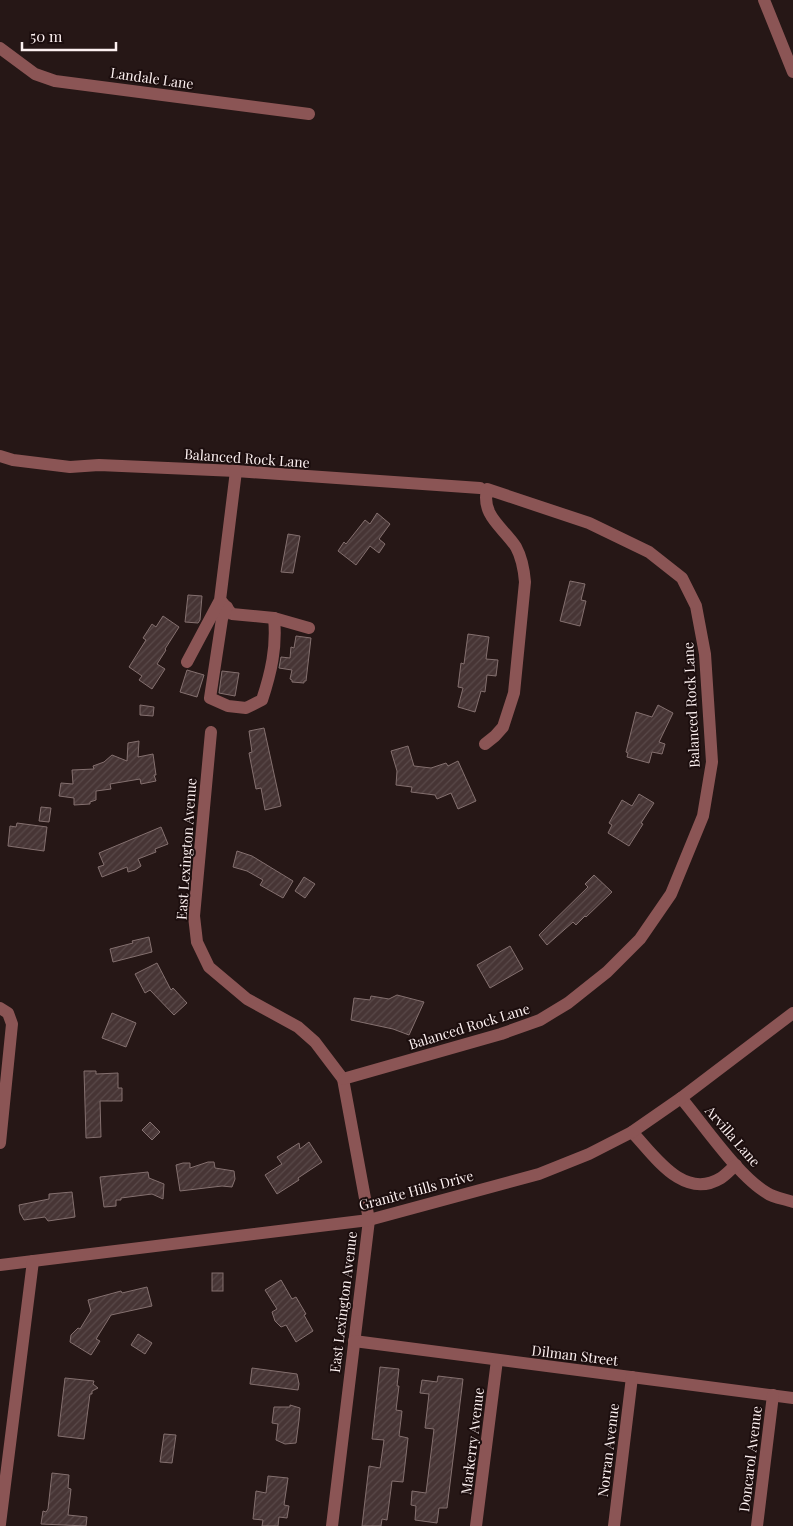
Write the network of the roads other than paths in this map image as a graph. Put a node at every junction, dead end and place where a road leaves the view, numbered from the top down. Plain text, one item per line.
1 (764, 0) edge
2 (0, 48) edge
3 (793, 72) edge
4 (309, 114) dead end
5 (0, 456) edge
6 (236, 471) junction
7 (484, 489) junction
8 (224, 604) junction
9 (274, 618) junction
10 (309, 628) dead end
11 (187, 662) dead end
12 (211, 732) dead end
13 (485, 744) dead end
14 (0, 1008) edge
15 (793, 1014) edge
16 (343, 1079) junction
17 (3, 1088) edge
18 (682, 1098) junction
19 (632, 1132) junction
20 (0, 1143) edge
21 (736, 1165) junction
22 (793, 1202) edge
23 (369, 1220) junction
24 (32, 1261) junction
25 (0, 1265) edge
26 (354, 1341) junction
27 (497, 1360) junction
28 (632, 1377) junction
29 (773, 1395) junction
30 (793, 1398) edge
31 (0, 1524) edge
32 (332, 1526) edge
33 (476, 1526) edge
34 (614, 1526) edge
35 (757, 1526) edge

1 - 3 street
2 - 4 street, Landale Lane
5 - 6 street, Balanced Rock Lane
6 - 7 street, Balanced Rock Lane
6 - 8 street
7 - 13 street
7 - 16 street, Balanced Rock Lane
8 - 9 street
8 - 9 street
8 - 11 street
9 - 10 street
12 - 16 street, East Lexington Avenue
14 - 17 street
15 - 18 street, Granite Hills Drive
16 - 23 street, East Lexington Avenue
17 - 20 street
18 - 19 street, Granite Hills Drive
18 - 21 street, Arvilla Lane
19 - 21 street
19 - 23 street, Granite Hills Drive
21 - 22 street, Arvilla Lane
23 - 24 street, Granite Hills Drive
23 - 26 street, East Lexington Avenue
24 - 25 street, Granite Hills Drive
24 - 31 street
26 - 27 street, Dilman Street
26 - 32 street, East Lexington Avenue
27 - 28 street, Dilman Street
27 - 33 street, Markerry Avenue
28 - 29 street, Dilman Street
28 - 34 street, Norran Avenue
29 - 30 street, Dilman Street
29 - 35 street, Doncarol Avenue

